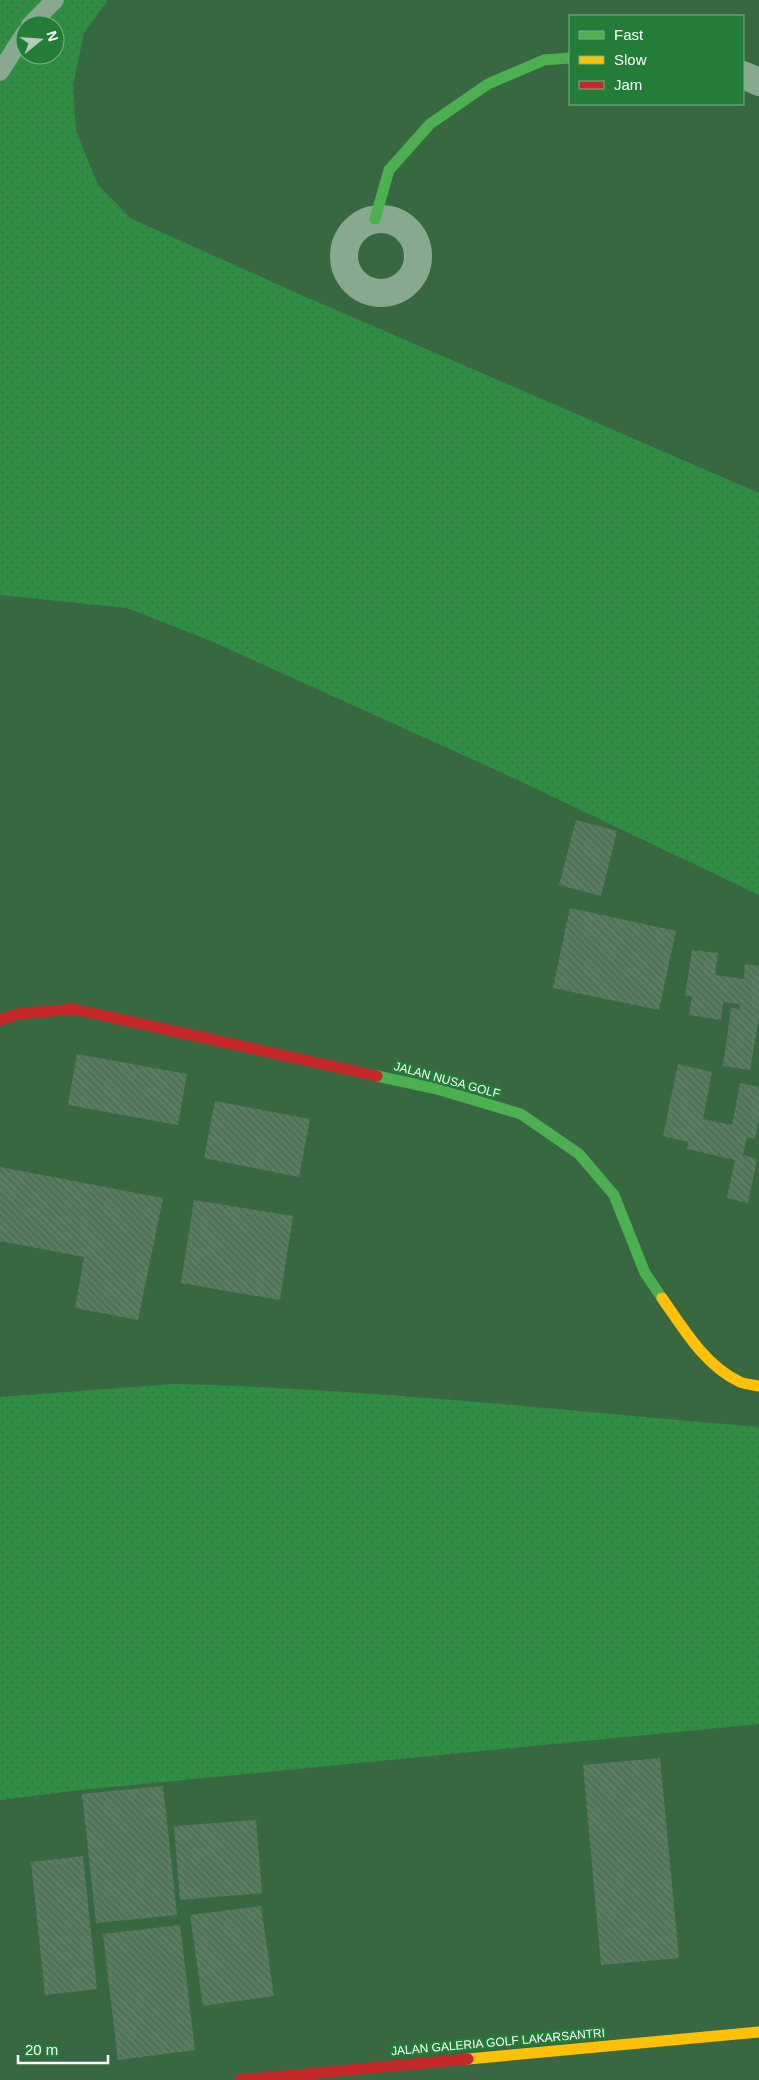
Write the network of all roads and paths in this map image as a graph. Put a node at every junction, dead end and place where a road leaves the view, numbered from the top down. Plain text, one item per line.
1 (55, 0) edge
2 (40, 15) edge
3 (15, 49) edge
4 (569, 58) edge
5 (0, 72) edge
6 (744, 75) edge
7 (759, 82) edge
8 (375, 219) dead end
9 (0, 1020) edge
10 (759, 1386) edge
11 (759, 2032) edge
12 (240, 2080) edge

1 - 2 lane
3 - 5 lane
4 - 8 street
6 - 7 street
9 - 10 street, JALAN NUSA GOLF
11 - 12 street, JALAN GALERIA GOLF LAKARSANTRI

